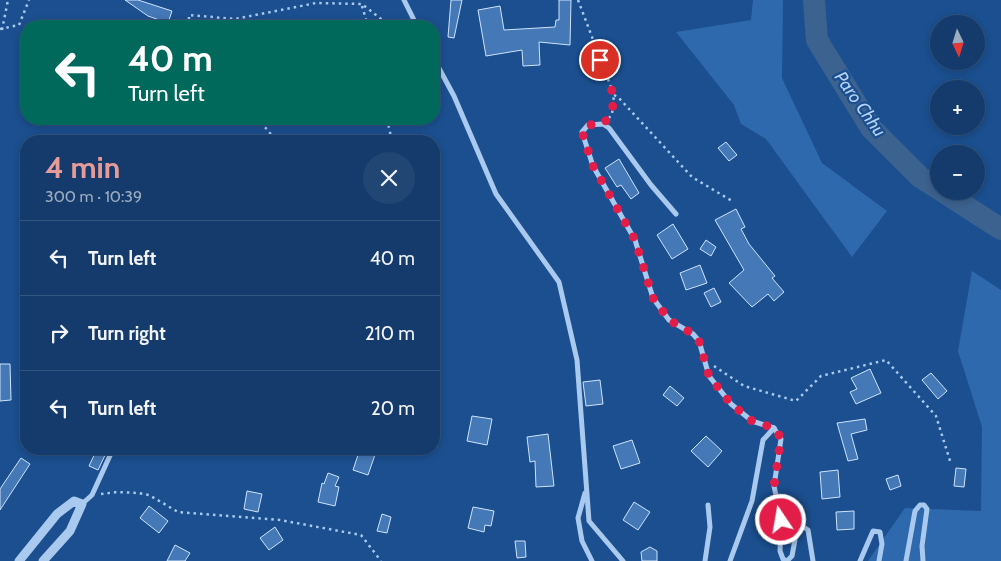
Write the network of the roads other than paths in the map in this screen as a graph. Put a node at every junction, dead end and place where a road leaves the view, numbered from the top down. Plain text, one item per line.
1 (404, 0) edge
2 (414, 20) edge
3 (440, 70) edge
4 (676, 214) dead end
5 (774, 428) junction
6 (110, 455) edge
7 (587, 483) junction
8 (82, 504) junction
9 (708, 505) dead end
10 (19, 561) edge
11 (43, 561) edge
12 (592, 561) edge
13 (623, 561) edge
14 (705, 561) edge
15 (730, 561) edge
16 (787, 561) edge
17 (813, 561) edge
18 (860, 561) edge
19 (879, 561) edge
20 (906, 561) edge
21 (923, 561) edge

1 - 2 street
3 - 7 street
4 - 5 street
5 - 15 street
5 - 16 street
6 - 8 street
7 - 12 street
7 - 13 street
8 - 10 street
8 - 11 street
9 - 14 street
16 - 17 street
18 - 19 street
20 - 21 street

